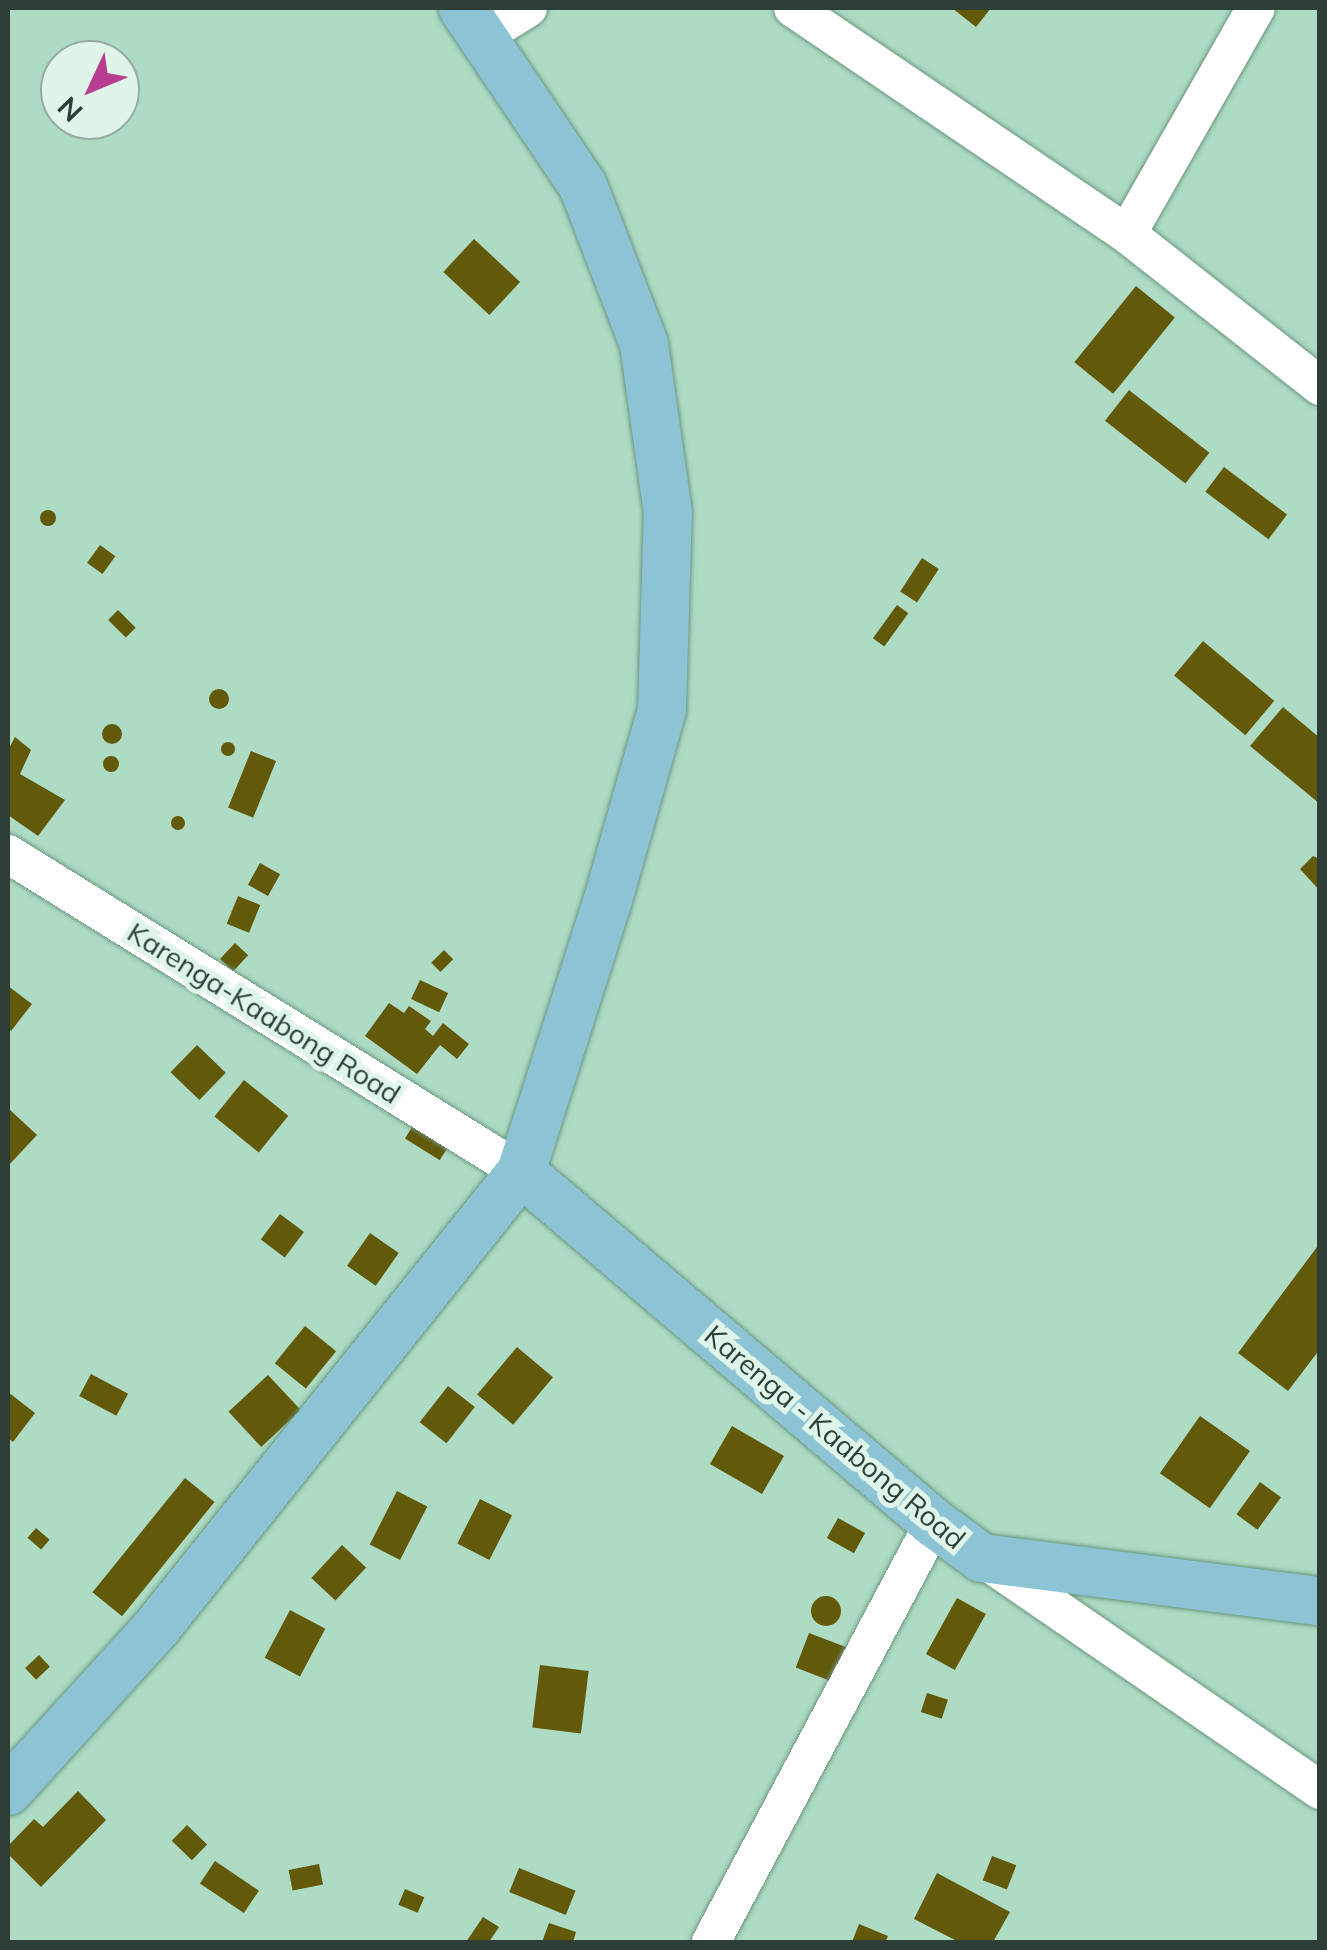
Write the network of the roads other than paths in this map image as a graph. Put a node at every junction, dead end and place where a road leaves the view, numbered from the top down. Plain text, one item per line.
1 (528, 8) edge
2 (793, 8) edge
3 (1256, 8) edge
4 (473, 22) edge
5 (1128, 234) junction
6 (1320, 386) edge
7 (8, 854) edge
8 (520, 1172) junction
9 (934, 1523) junction
10 (982, 1558) junction
11 (1320, 1601) edge
12 (1320, 1790) edge
13 (8, 1791) edge
14 (711, 1942) edge

1 - 4 street
2 - 5 street
3 - 5 street
4 - 8 main road
5 - 6 street
7 - 8 street, Karenga-Kaabong Road
8 - 9 main road, Karenga - Kaabong Road
8 - 13 main road
9 - 10 main road, Karenga - Kaabong Road
9 - 14 street
10 - 11 main road, Karenga - Kaabong Road
10 - 12 street

